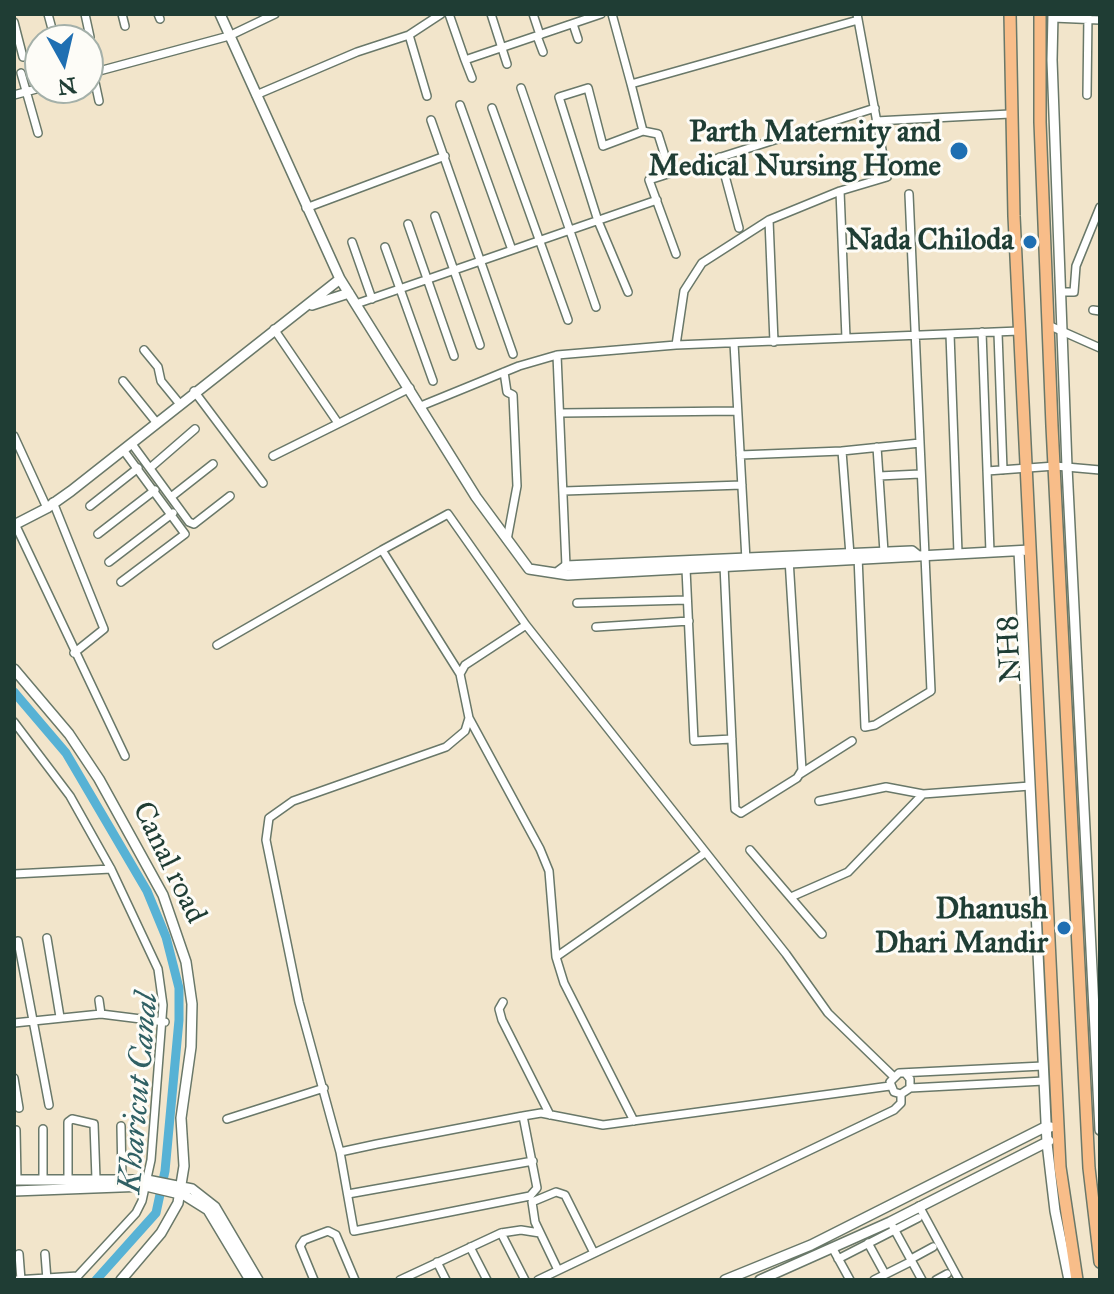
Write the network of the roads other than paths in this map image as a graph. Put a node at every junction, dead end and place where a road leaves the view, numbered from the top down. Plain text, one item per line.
1 (122, 14) edge
2 (220, 14) edge
3 (275, 14) edge
4 (441, 14) edge
5 (449, 14) edge
6 (491, 14) edge
7 (533, 14) edge
8 (601, 14) edge
9 (612, 14) edge
10 (1010, 14) edge
11 (1040, 14) edge
12 (1053, 16) edge
13 (858, 17) edge
14 (1088, 17) edge
15 (574, 20) edge
16 (1100, 20) edge
17 (14, 22) edge
18 (125, 26) dead end
19 (409, 35) junction
20 (538, 35) junction
21 (229, 36) junction
22 (578, 39) dead end
23 (502, 48) junction
24 (543, 52) dead end
25 (23, 57) dead end
26 (465, 60) junction
27 (507, 64) dead end
28 (104, 70) edge
29 (21, 73) dead end
30 (472, 78) dead end
31 (24, 82) edge
32 (631, 84) junction
33 (521, 88) dead end
34 (256, 95) junction
35 (1087, 95) dead end
36 (427, 96) dead end
37 (30, 104) edge
38 (460, 105) dead end
39 (492, 108) dead end
40 (875, 108) junction
41 (1010, 114) junction
42 (431, 120) dead end
43 (876, 121) junction
44 (643, 131) junction
45 (38, 133) dead end
46 (445, 156) junction
47 (720, 157) junction
48 (670, 172) junction
49 (840, 191) junction
50 (909, 194) dead end
51 (657, 200) junction
52 (1100, 207) edge
53 (306, 208) junction
54 (435, 216) dead end
55 (769, 220) junction
56 (598, 221) junction
57 (408, 224) dead end
58 (739, 228) dead end
59 (570, 230) junction
60 (540, 240) junction
61 (352, 242) dead end
62 (385, 247) dead end
63 (512, 250) junction
64 (676, 254) dead end
65 (483, 261) junction
66 (455, 270) junction
67 (340, 279) junction
68 (427, 279) junction
69 (399, 289) junction
70 (628, 292) dead end
71 (1060, 292) junction
72 (349, 293) junction
73 (372, 299) junction
74 (356, 304) junction
75 (309, 306) junction
76 (596, 307) dead end
77 (568, 320) dead end
78 (1048, 325) junction
79 (274, 329) junction
80 (1019, 331) junction
81 (1061, 331) junction
82 (982, 332) junction
83 (998, 333) junction
84 (950, 334) junction
85 (917, 335) junction
86 (846, 338) junction
87 (774, 342) junction
88 (734, 343) junction
89 (480, 345) dead end
90 (676, 345) junction
91 (1100, 348) edge
92 (144, 350) dead end
93 (513, 354) dead end
94 (557, 355) junction
95 (454, 356) dead end
96 (504, 372) junction
97 (123, 381) dead end
98 (433, 381) dead end
99 (410, 388) junction
100 (194, 391) junction
101 (179, 403) junction
102 (421, 406) junction
103 (737, 411) junction
104 (561, 413) junction
105 (156, 422) junction
106 (338, 423) junction
107 (195, 429) dead end
108 (14, 436) edge
109 (920, 443) junction
110 (128, 447) junction
111 (877, 447) junction
112 (842, 451) junction
113 (740, 455) junction
114 (273, 456) dead end
115 (213, 464) dead end
116 (1061, 466) junction
117 (138, 468) junction
118 (150, 468) junction
119 (1027, 469) junction
120 (1003, 470) junction
121 (1100, 470) edge
122 (987, 471) junction
123 (920, 474) junction
124 (879, 476) junction
125 (263, 483) dead end
126 (742, 485) junction
127 (155, 490) junction
128 (564, 491) junction
129 (230, 496) dead end
130 (171, 497) junction
131 (50, 505) junction
132 (90, 506) dead end
133 (173, 513) junction
134 (15, 524) edge
135 (98, 534) dead end
136 (507, 540) junction
137 (382, 550) junction
138 (1024, 550) junction
139 (884, 552) junction
140 (990, 552) junction
141 (958, 553) junction
142 (921, 555) junction
143 (854, 557) junction
144 (789, 561) junction
145 (109, 562) dead end
146 (746, 562) junction
147 (724, 563) junction
148 (562, 569) junction
149 (686, 569) junction
150 (121, 582) dead end
151 (687, 600) junction
152 (577, 603) dead end
153 (689, 621) junction
154 (526, 625) junction
155 (596, 627) dead end
156 (217, 645) dead end
157 (74, 653) junction
158 (14, 669) edge
159 (460, 674) junction
160 (469, 718) junction
161 (14, 722) edge
162 (732, 739) junction
163 (852, 741) dead end
164 (125, 756) dead end
165 (800, 774) junction
166 (1030, 786) junction
167 (923, 794) junction
168 (819, 801) dead end
169 (750, 850) dead end
170 (705, 853) junction
171 (111, 869) junction
172 (14, 874) edge
173 (791, 897) junction
174 (822, 934) dead end
175 (47, 938) dead end
176 (18, 941) dead end
177 (556, 957) junction
178 (99, 1000) dead end
179 (503, 1002) dead end
180 (1053, 1002) junction
181 (1040, 1003) junction
182 (101, 1014) junction
183 (1097, 1016) edge
184 (60, 1017) junction
185 (33, 1020) junction
186 (165, 1022) junction
187 (14, 1023) edge
188 (1043, 1066) junction
189 (906, 1074) junction
190 (893, 1076) junction
191 (14, 1078) edge
192 (1044, 1081) junction
193 (890, 1086) junction
194 (324, 1088) junction
195 (910, 1088) junction
196 (901, 1094) junction
197 (49, 1105) dead end
198 (19, 1108) dead end
199 (550, 1115) junction
200 (523, 1116) junction
201 (227, 1119) dead end
202 (634, 1121) junction
203 (121, 1126) dead end
204 (1053, 1128) junction
205 (43, 1129) dead end
206 (16, 1130) edge
207 (1100, 1130) edge
208 (1047, 1143) junction
209 (340, 1152) junction
210 (533, 1161) junction
211 (96, 1179) junction
212 (122, 1179) junction
213 (43, 1180) junction
214 (68, 1180) junction
215 (147, 1183) junction
216 (15, 1184) edge
217 (180, 1190) junction
218 (348, 1194) junction
219 (531, 1199) junction
220 (919, 1206) junction
221 (918, 1218) dead end
222 (892, 1226) junction
223 (354, 1231) junction
224 (501, 1233) junction
225 (540, 1233) junction
226 (1098, 1233) edge
227 (336, 1235) junction
228 (868, 1243) junction
229 (470, 1247) junction
230 (933, 1247) dead end
231 (594, 1253) junction
232 (19, 1254) dead end
233 (45, 1254) dead end
234 (835, 1254) junction
235 (911, 1260) junction
236 (437, 1262) junction
237 (1100, 1262) edge
238 (558, 1270) junction
239 (885, 1274) junction
240 (947, 1274) dead end
241 (76, 1278) edge
242 (46, 1279) edge
243 (19, 1280) edge
244 (121, 1280) edge
245 (250, 1280) edge
246 (258, 1280) edge
247 (314, 1280) edge
248 (355, 1280) edge
249 (400, 1280) edge
250 (446, 1280) edge
251 (487, 1280) edge
252 (525, 1280) edge
253 (538, 1280) edge
254 (725, 1280) edge
255 (760, 1280) edge
256 (850, 1280) edge
257 (874, 1280) edge
258 (922, 1280) edge
259 (936, 1280) edge
260 (959, 1280) edge
261 (1069, 1280) edge
262 (1077, 1280) edge

1 - 18 street
2 - 21 street
3 - 21 street
4 - 19 street
5 - 26 street
6 - 23 street
7 - 20 street
8 - 15 street
9 - 32 street
10 - 41 main road, NH8
11 - 78 main road, NH8
12 - 14 street
12 - 71 street
13 - 32 street
13 - 40 street
14 - 16 street
14 - 35 street
15 - 20 street
15 - 22 street
17 - 25 street
19 - 34 street
19 - 36 street
20 - 23 street
20 - 24 street
21 - 28 street
21 - 34 street
23 - 26 street
23 - 27 street
26 - 30 street
29 - 31 street
32 - 44 street
33 - 59 street
34 - 53 street
37 - 45 street
38 - 63 street
39 - 60 street
40 - 43 street
40 - 47 street
41 - 43 street
41 - 80 main road, NH8
42 - 46 street
43 - 49 street
44 - 48 street
44 - 56 street
46 - 53 street
46 - 65 street
47 - 48 street
47 - 58 street
48 - 51 street
49 - 55 street
49 - 86 street
50 - 85 street
51 - 56 street
51 - 64 street
52 - 71 street
53 - 67 street
54 - 66 street
55 - 87 street
55 - 90 street
56 - 59 street
56 - 70 street
57 - 68 street
59 - 60 street
59 - 76 street
60 - 63 street
60 - 77 street
61 - 73 street
62 - 69 street
63 - 65 street
65 - 66 street
65 - 93 street
66 - 68 street
66 - 89 street
67 - 72 street
67 - 75 street
68 - 69 street
68 - 95 street
69 - 73 street
69 - 98 street
71 - 81 street
72 - 74 street
72 - 75 street
73 - 74 street
74 - 99 street
75 - 79 street
78 - 81 street
78 - 116 main road, NH8
79 - 100 street
79 - 106 street
80 - 83 street
80 - 119 main road, NH8
81 - 91 street
81 - 116 street
82 - 83 street
82 - 84 street
82 - 122 street
83 - 120 street
84 - 85 street
84 - 141 street
85 - 86 street
85 - 109 street
86 - 87 street
87 - 88 street
88 - 90 street
88 - 103 street
90 - 94 street
92 - 101 street
94 - 96 street
94 - 104 street
96 - 102 street
96 - 136 street
97 - 105 street
99 - 102 street
99 - 106 street
100 - 101 street
100 - 125 street
101 - 105 street
102 - 136 street
103 - 104 street
103 - 113 street
104 - 128 street
105 - 110 street
106 - 114 street
107 - 118 street
108 - 131 street
109 - 111 street
109 - 123 street
110 - 117 street
110 - 118 street
110 - 131 street
111 - 112 street
111 - 124 street
112 - 113 street
112 - 143 street
113 - 126 street
115 - 130 street
116 - 119 street
116 - 121 street
116 - 183 street
116 - 226 main road, NH8
117 - 127 street
117 - 132 street
118 - 130 street
119 - 120 street
119 - 138 main road, NH8
120 - 122 street
122 - 140 street
123 - 124 street
123 - 142 street
124 - 139 street
126 - 128 street
126 - 146 street
127 - 133 street
127 - 135 street
128 - 148 street
129 - 130 street
131 - 134 street
131 - 157 street
133 - 145 street
133 - 150 street
134 - 157 street
136 - 148 street
137 - 154 street
137 - 156 street
137 - 159 street
138 - 140 street
138 - 166 street
138 - 180 main road, NH8
139 - 142 street
139 - 143 street
140 - 141 street
141 - 142 street
142 - 143 street
142 - 143 street
143 - 144 street
144 - 146 street
144 - 165 street
146 - 147 street
147 - 148 street
147 - 149 street
147 - 162 street
148 - 149 street
149 - 151 street
151 - 152 street
151 - 153 street
153 - 155 street
153 - 162 street
154 - 159 street
154 - 170 street
157 - 164 street
158 - 217 street, Canal road
159 - 160 street
160 - 177 street
160 - 194 street
161 - 171 street, Canal road
162 - 165 street
163 - 165 street
166 - 167 street
166 - 181 street
167 - 168 street
167 - 173 street
169 - 173 street
170 - 177 street
170 - 190 street
171 - 172 street
171 - 186 street, Canal road
173 - 174 street
175 - 184 street
176 - 185 street
177 - 202 street
178 - 182 street
179 - 199 street
180 - 181 main road
180 - 204 main road, NH8
181 - 188 street
182 - 184 street
182 - 186 street
183 - 207 street
184 - 185 street
185 - 187 street
185 - 197 street
186 - 215 street, Canal road
188 - 189 street
188 - 192 street
189 - 190 street
189 - 195 street
190 - 193 street
191 - 198 street
192 - 195 street
192 - 204 street
193 - 196 street
193 - 202 street
194 - 201 street
194 - 209 street
195 - 196 street
196 - 231 street
199 - 200 street
199 - 202 street
200 - 209 street
200 - 210 street
203 - 212 street
204 - 208 street
204 - 254 street
204 - 262 main road, NH8
205 - 213 street
206 - 216 street
208 - 220 street
208 - 261 street
209 - 218 street
210 - 218 street
210 - 219 street
211 - 212 street
211 - 214 street
211 - 214 street
212 - 215 street
213 - 214 street
213 - 216 street
215 - 216 street
215 - 217 street
215 - 241 street, Canal road
217 - 244 street, Canal road
217 - 245 street
217 - 246 street
218 - 223 street
219 - 223 street
219 - 225 street
219 - 231 street
220 - 222 street
220 - 260 street
221 - 222 street
222 - 228 street
222 - 234 street
222 - 235 street
223 - 227 street
224 - 225 street
224 - 229 street
224 - 252 street
225 - 238 street
226 - 237 main road, NH8
227 - 247 street
227 - 248 street
228 - 234 street
228 - 239 street
229 - 236 street
229 - 251 street
230 - 235 street
231 - 238 street
232 - 243 street
233 - 242 street
234 - 255 street
234 - 256 street
235 - 239 street
235 - 258 street
236 - 249 street
236 - 250 street
238 - 253 street
239 - 257 street
240 - 259 street
241 - 242 street
242 - 243 street

